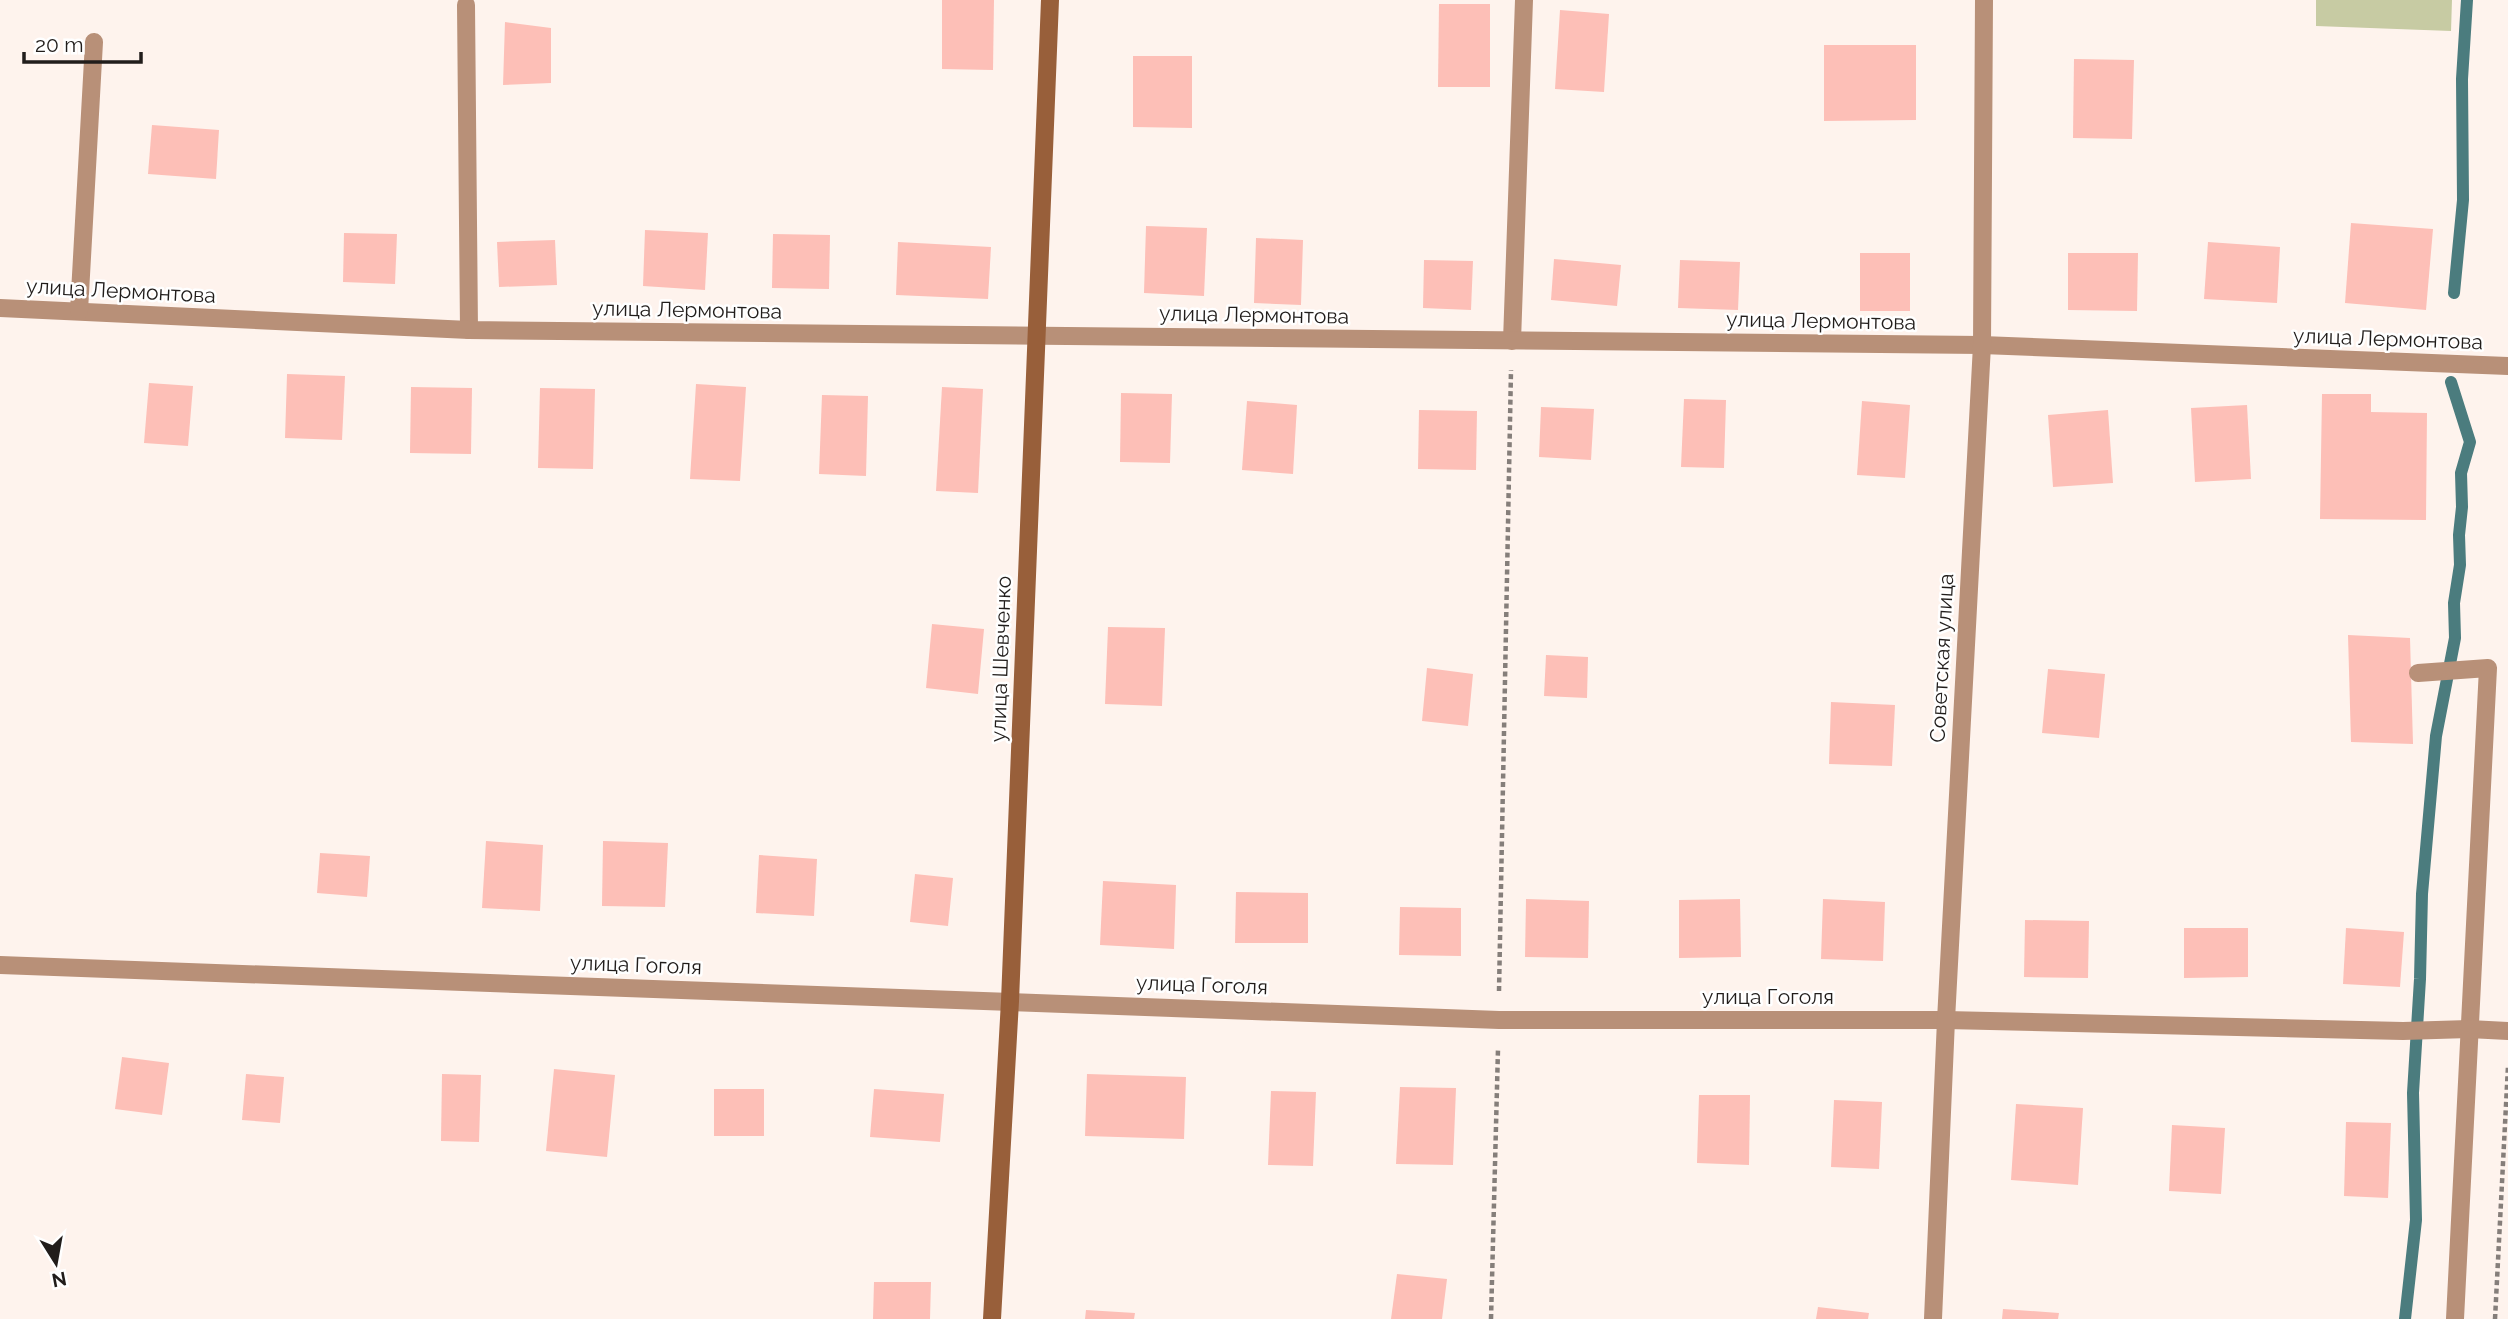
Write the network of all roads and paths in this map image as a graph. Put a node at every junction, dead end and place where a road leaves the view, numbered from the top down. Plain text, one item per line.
1 (1050, 0) edge
2 (1524, 0) edge
3 (1984, 0) edge
4 (466, 5) dead end
5 (94, 42) dead end
6 (0, 308) edge
7 (79, 311) junction
8 (469, 330) junction
9 (1038, 336) junction
10 (1512, 341) junction
11 (1982, 345) junction
12 (2508, 366) edge
13 (2418, 673) dead end
14 (0, 965) edge
15 (1010, 1000) junction
16 (1499, 1020) junction
17 (1946, 1020) junction
18 (2463, 1029) junction
19 (2508, 1031) edge
20 (2508, 1066) edge
21 (992, 1319) edge
22 (1491, 1319) edge
23 (1933, 1319) edge
24 (2455, 1319) edge
25 (2495, 1319) edge

1 - 9 street, улица Шевченко
2 - 10 street
3 - 11 street, Советская улица
4 - 8 street
5 - 7 street
6 - 7 street, улица Лермонтова
7 - 8 street, улица Лермонтова
8 - 9 street, улица Лермонтова
9 - 10 street, улица Лермонтова
9 - 15 street, улица Шевченко
10 - 11 street, улица Лермонтова
10 - 16 path
11 - 12 street, улица Лермонтова
11 - 17 street, Советская улица
13 - 18 street
14 - 15 street, улица Гоголя
15 - 16 street, улица Гоголя
15 - 21 street, улица Шевченко
16 - 17 street, улица Гоголя
16 - 22 path
17 - 18 street, улица Гоголя
17 - 23 street, Советская улица
18 - 19 street
18 - 24 street
20 - 25 path

